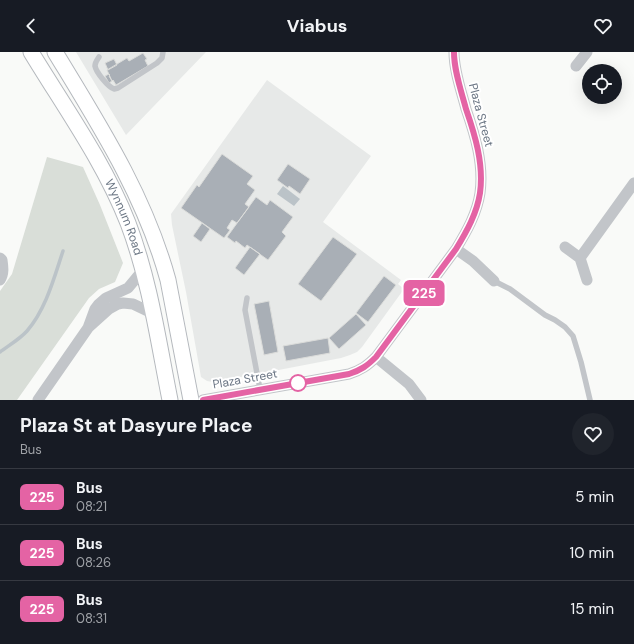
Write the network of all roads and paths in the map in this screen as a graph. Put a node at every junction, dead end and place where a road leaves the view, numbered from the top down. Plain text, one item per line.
1 (31, 52) edge
2 (55, 52) edge
3 (163, 52) edge
4 (454, 52) edge
5 (587, 52) edge
6 (100, 57) dead end
7 (576, 66) dead end
8 (634, 183) edge
9 (565, 247) dead end
10 (456, 249) junction
11 (0, 258) edge
12 (580, 258) junction
13 (143, 270) junction
14 (0, 280) edge
15 (587, 280) dead end
16 (494, 281) joint
17 (247, 298) dead end
18 (154, 314) junction
19 (88, 328) junction
20 (376, 357) junction
21 (260, 390) junction
22 (38, 400) edge
23 (170, 400) edge
24 (191, 400) edge
25 (203, 400) edge
26 (421, 400) edge
27 (590, 400) edge

1 - 13 main road, Wynnum Road
2 - 24 main road, Wynnum Road
3 - 6 lane
4 - 10 street, Plaza Street
5 - 7 street
8 - 12 street
9 - 12 street
10 - 16 street
10 - 20 street, Plaza Street
11 - 14 street
12 - 15 street
13 - 18 main road, Wynnum Road
13 - 19 street
16 - 27 lane
17 - 21 lane
18 - 19 street
18 - 23 main road, Wynnum Road
19 - 22 street
20 - 21 street, Plaza Street
20 - 26 street
21 - 25 street, Plaza Street

